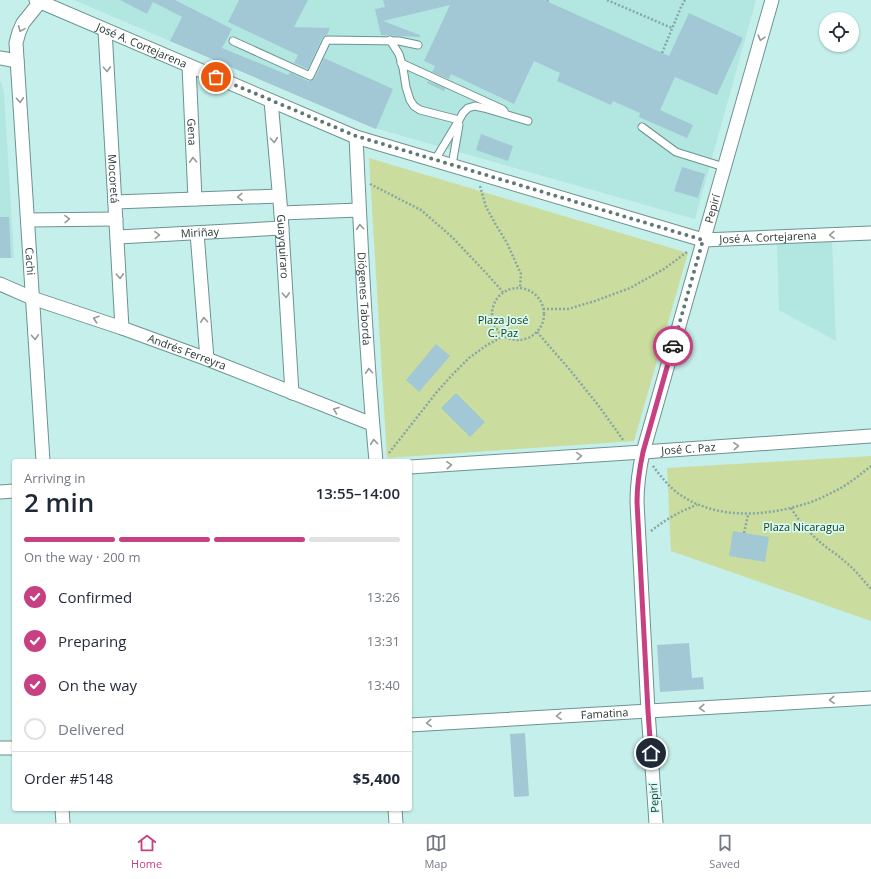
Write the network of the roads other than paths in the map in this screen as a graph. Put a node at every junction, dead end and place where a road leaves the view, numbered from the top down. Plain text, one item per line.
1 (772, 0) edge
2 (38, 1) edge
3 (104, 30) junction
4 (390, 40) junction
5 (233, 41) dead end
6 (418, 45) dead end
7 (0, 58) edge
8 (18, 61) junction
9 (401, 63) junction
10 (189, 66) junction
11 (271, 101) junction
12 (509, 115) junction
13 (460, 120) junction
14 (528, 121) dead end
15 (642, 127) dead end
16 (356, 136) junction
17 (435, 160) junction
18 (452, 165) junction
19 (724, 167) junction
20 (279, 196) junction
21 (195, 199) junction
22 (115, 202) junction
23 (359, 210) junction
24 (281, 213) junction
25 (116, 219) junction
26 (28, 220) junction
27 (282, 228) junction
28 (197, 233) junction
29 (871, 233) edge
30 (118, 237) junction
31 (703, 240) junction
32 (0, 284) edge
33 (32, 298) junction
34 (122, 328) junction
35 (207, 359) junction
36 (292, 393) junction
37 (372, 424) junction
38 (871, 436) edge
39 (638, 453) junction
40 (43, 459) edge
41 (381, 459) edge
42 (412, 467) edge
43 (0, 492) edge
44 (12, 492) edge
45 (871, 698) edge
46 (648, 711) junction
47 (412, 724) edge
48 (0, 748) edge
49 (12, 748) edge
50 (62, 811) edge
51 (395, 811) edge
52 (62, 823) edge
53 (396, 823) edge
54 (656, 823) edge

1 -> 19 street, Pepirí
2 - 3 street, José A. Cortejarena
2 -> 8 street, Cachi
3 - 10 street, José A. Cortejarena
3 -> 22 street, Mocoretá
4 - 5 lane
4 - 6 lane
4 - 9 lane
7 - 8 street
8 -> 26 street, Cachi
9 - 12 lane
9 - 13 lane
10 - 11 street, José A. Cortejarena
21 -> 10 street, Gena
11 - 16 street, José A. Cortejarena
11 -> 20 street, Guayquiraro
12 - 13 lane
12 - 14 lane
13 - 17 lane
13 - 18 lane
15 - 19 lane
16 - 17 street, José A. Cortejarena
16 - 23 street, Diógenes Taborda
17 - 18 street, José A. Cortejarena
18 - 31 street, José A. Cortejarena
19 - 31 street, Pepirí
20 -> 21 street
20 - 24 street, Guayquiraro
21 - 22 street
22 - 25 street, Mocoretá
23 - 24 street
37 -> 23 street, Diógenes Taborda
24 - 27 street, Guayquiraro
26 -> 25 street
25 - 30 street, Mocoretá
26 - 33 street, Cachi
27 - 28 street, Miriñay
27 -> 36 street, Guayquiraro
30 -> 28 street, Miriñay
35 -> 28 street
29 -> 31 street, José A. Cortejarena
30 -> 34 street, Mocoretá
31 - 39 street, Pepirí
32 - 33 street, Andrés Ferreyra
34 -> 33 street, Andrés Ferreyra
33 -> 40 street, Cachi
34 - 35 street, Andrés Ferreyra
35 - 36 street, Andrés Ferreyra
37 -> 36 street, Andrés Ferreyra
41 -> 37 street, Diógenes Taborda
39 -> 38 street, José C. Paz
42 -> 39 street, José C. Paz
39 - 46 street, Pepirí
43 - 44 street
45 -> 46 street, Famatina
46 -> 47 street, Famatina
46 - 54 street, Pepirí
48 - 49 street
50 - 52 street
51 - 53 street

